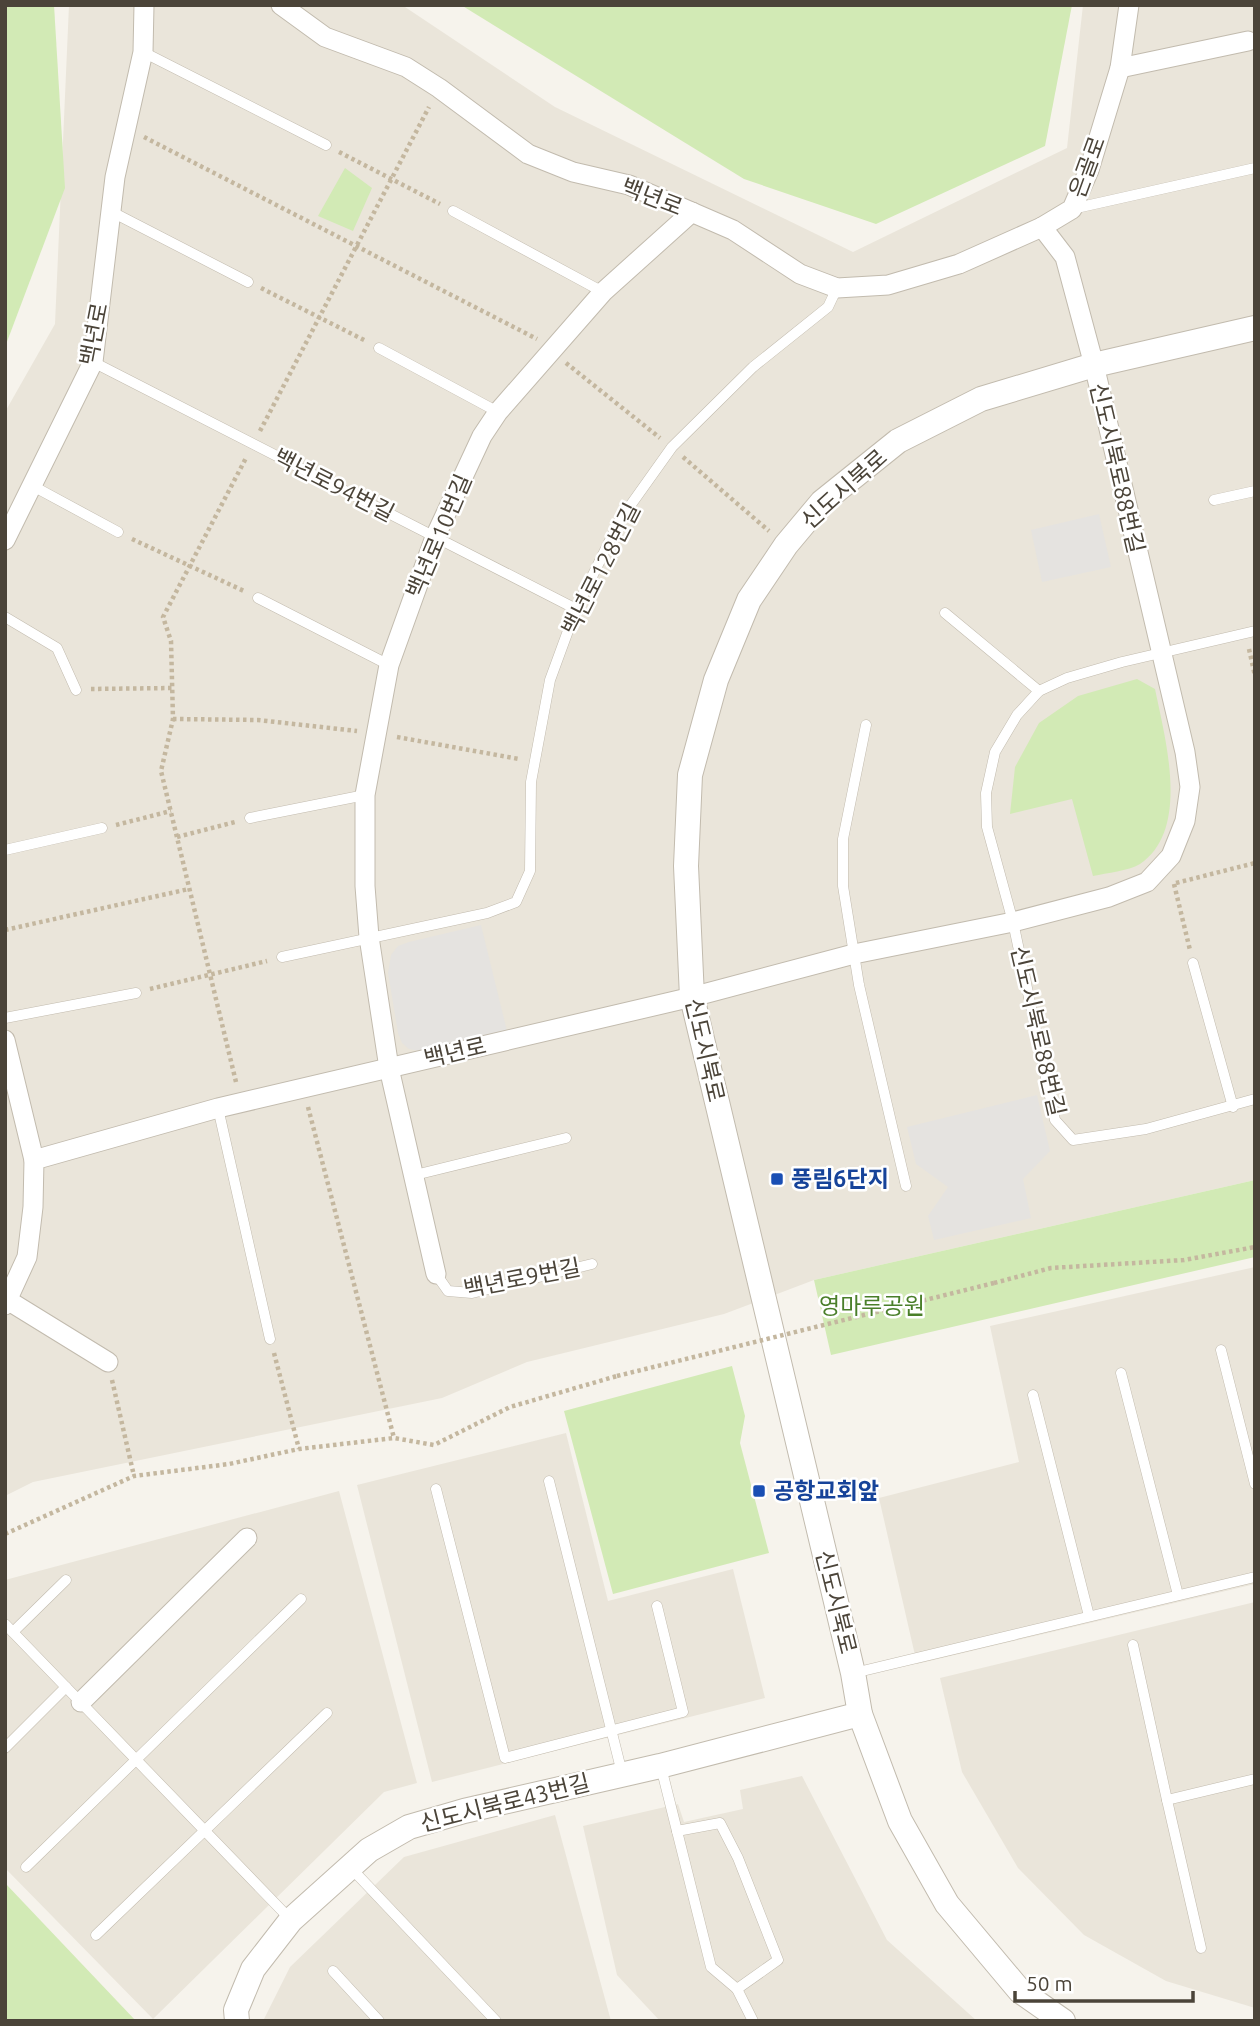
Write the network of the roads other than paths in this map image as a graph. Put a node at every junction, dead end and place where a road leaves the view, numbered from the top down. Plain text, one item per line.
1 (144, 5) edge
2 (281, 5) edge
3 (1129, 5) edge
4 (1248, 41) dead end
5 (143, 52) junction
6 (1120, 68) junction
7 (326, 145) road end
8 (1255, 169) edge
9 (1072, 209) junction
10 (453, 211) road end
11 (112, 212) junction
12 (692, 212) junction
13 (1042, 227) junction
14 (248, 282) road end
15 (837, 288) junction
16 (603, 292) junction
17 (1255, 328) edge
18 (379, 348) road end
19 (93, 362) junction
20 (1094, 365) junction
21 (498, 412) junction
22 (31, 485) junction
23 (1255, 491) edge
24 (1214, 500) dead end
25 (118, 532) road end
26 (435, 537) junction
27 (5, 540) edge
28 (258, 598) road end
29 (576, 609) junction
30 (945, 613) dead end
31 (5, 617) edge
32 (1250, 632) edge
33 (1160, 653) junction
34 (389, 665) junction
35 (76, 690) road end
36 (1039, 691) junction
37 (866, 725) dead end
38 (365, 795) junction
39 (250, 818) road end
40 (102, 828) road end
41 (5, 850) edge
42 (1013, 922) junction
43 (369, 937) junction
44 (853, 954) junction
45 (282, 957) road end
46 (1193, 962) road end
47 (136, 993) road end
48 (692, 997) junction
49 (5, 1018) edge
50 (5, 1040) edge
51 (389, 1068) junction
52 (1255, 1099) edge
53 (1233, 1107) junction
54 (218, 1108) junction
55 (566, 1138) dead end
56 (34, 1160) junction
57 (415, 1175) junction
58 (906, 1186) dead end
59 (592, 1264) dead end
60 (436, 1274) joint
61 (7, 1303) edge
62 (271, 1339) road end
63 (1221, 1350) dead end
64 (108, 1362) road end
65 (1121, 1373) dead end
66 (1033, 1395) dead end
67 (549, 1481) dead end
68 (1255, 1484) edge
69 (436, 1489) dead end
70 (247, 1538) dead end
71 (1255, 1577) edge
72 (66, 1580) dead end
73 (1178, 1595) junction
74 (301, 1599) dead end
75 (657, 1605) dead end
76 (1089, 1616) junction
77 (9, 1628) edge
78 (1133, 1644) dead end
79 (853, 1673) junction
80 (66, 1687) junction
81 (80, 1702) junction
82 (327, 1713) dead end
83 (860, 1714) junction
84 (611, 1731) junction
85 (5, 1748) edge
86 (135, 1759) junction
87 (660, 1766) junction
88 (623, 1774) junction
89 (1255, 1779) edge
90 (1167, 1800) junction
91 (677, 1831) junction
92 (204, 1832) junction
93 (26, 1867) dead end
94 (350, 1867) junction
95 (292, 1920) junction
96 (96, 1935) dead end
97 (1201, 1948) dead end
98 (333, 1971) dead end
99 (737, 1989) junction
100 (237, 2021) edge
101 (379, 2021) edge
102 (496, 2021) edge
103 (753, 2021) edge
104 (1063, 2021) edge

1 - 5 street, 백년로
2 - 12 street, 백년로
3 - 6 street, 은골로
4 - 6 street
5 - 7 lane
5 - 11 street, 백년로
6 - 9 street, 은골로
8 - 9 lane
9 - 13 street, 은골로
10 - 16 lane
11 - 14 lane
11 - 19 street, 백년로
12 - 15 street, 백년로
12 - 16 street, 백년로10번길
13 - 15 street, 백년로
13 - 20 street
15 - 29 lane, 백년로128번길
16 - 21 street, 백년로10번길
17 - 20 street, 신도시북로
18 - 21 lane
19 - 22 street, 백년로
19 - 26 lane, 백년로94번길
20 - 33 street, 신도시북로88번길
20 - 48 street, 신도시북로
21 - 26 street, 백년로10번길
22 - 25 lane
22 - 27 street, 백년로
23 - 24 lane
26 - 29 lane, 백년로94번길
26 - 34 street, 백년로10번길
28 - 34 lane
29 - 43 lane, 백년로128번길
30 - 36 lane
31 - 35 lane
32 - 33 lane, 신도시북로88번길
33 - 36 lane, 신도시북로88번길
33 - 42 street, 신도시북로88번길
34 - 38 street, 백년로10번길
36 - 42 lane, 신도시북로88번길
37 - 44 lane
38 - 39 lane
38 - 43 street, 백년로10번길
40 - 41 lane
42 - 44 street, 신도시북로88번길
42 - 53 lane, 신도시북로88번길
43 - 45 lane
43 - 51 street, 백년로10번길
44 - 48 street, 신도시북로88번길
44 - 58 lane
46 - 53 lane
47 - 49 lane
48 - 51 street, 백년로
48 - 79 street, 신도시북로
50 - 56 street
51 - 54 street, 백년로
51 - 57 street, 백년로9번길
52 - 53 lane, 신도시북로88번길
54 - 56 street, 백년로
54 - 62 lane
55 - 57 lane
56 - 61 street
57 - 60 street, 백년로9번길
59 - 60 lane, 백년로9번길
61 - 64 street
63 - 68 lane
65 - 73 lane
66 - 76 lane
67 - 84 lane
69 - 84 lane
70 - 81 street
71 - 73 lane
72 - 77 lane
73 - 76 lane
74 - 86 lane
75 - 84 lane
76 - 79 lane
77 - 80 lane
78 - 90 lane
79 - 83 street, 신도시북로
80 - 81 lane
80 - 85 lane
81 - 86 lane
82 - 92 lane
83 - 87 street, 신도시북로43번길
83 - 104 street, 신도시북로
84 - 88 lane
86 - 92 lane
86 - 93 lane
87 - 88 street, 신도시북로43번길
87 - 91 lane
88 - 94 street, 신도시북로43번길
89 - 90 lane
90 - 97 lane
91 - 99 lane
91 - 99 lane
92 - 95 lane
92 - 96 lane
94 - 95 street, 신도시북로43번길
94 - 102 lane
95 - 100 street, 신도시북로43번길
98 - 101 lane
99 - 103 lane

